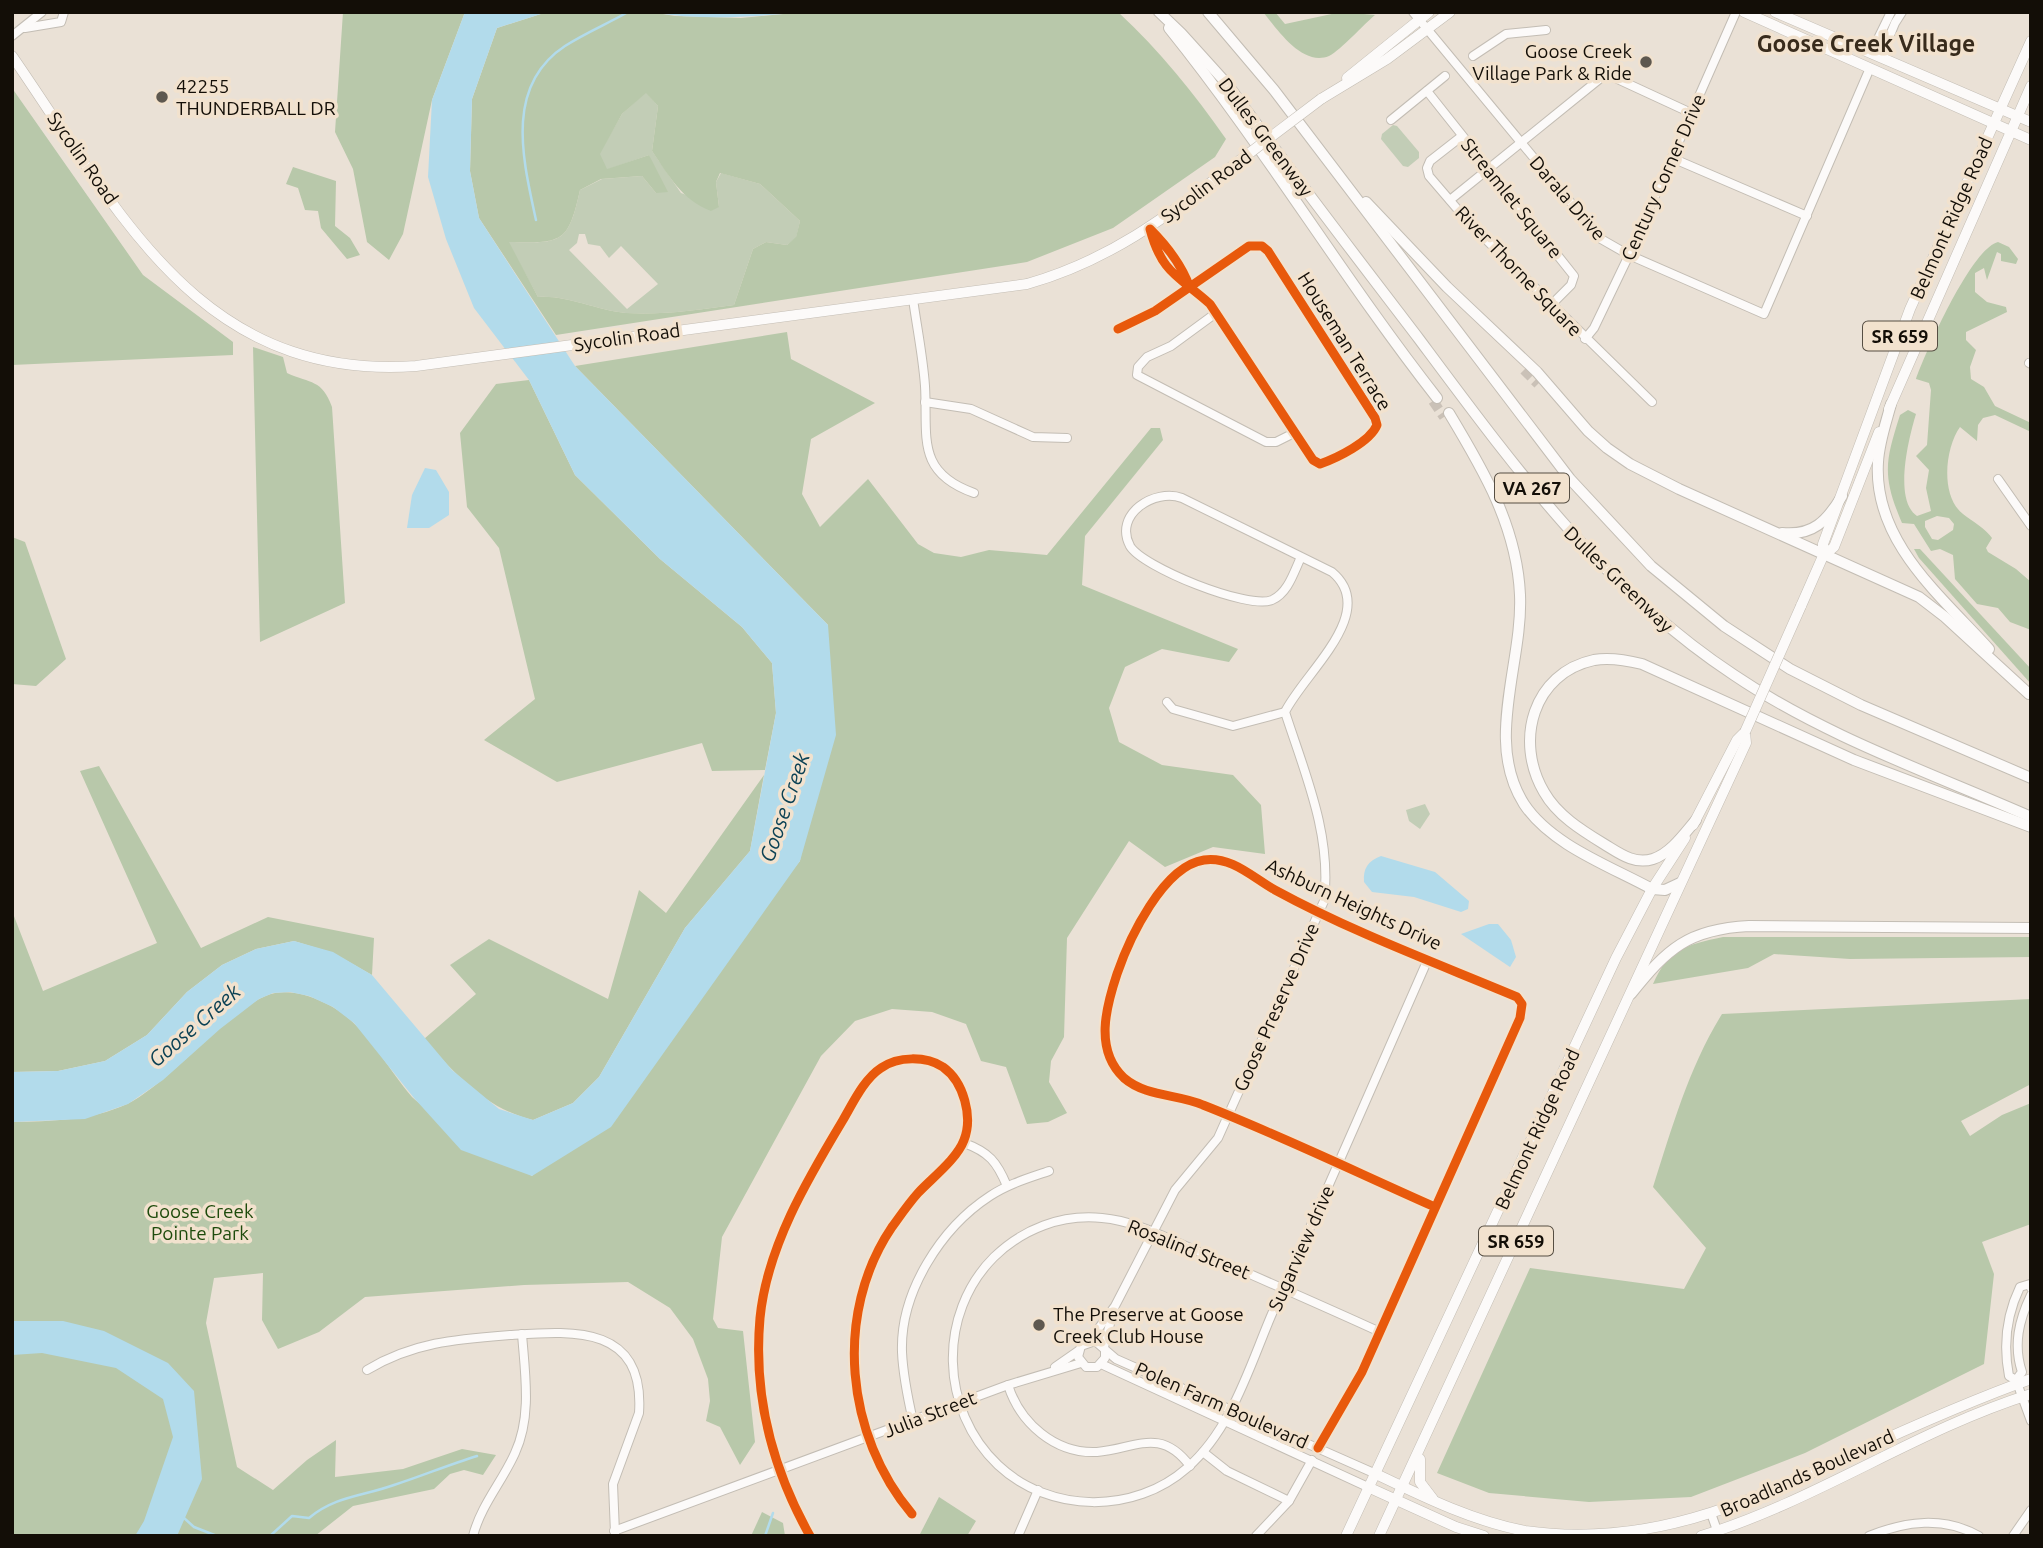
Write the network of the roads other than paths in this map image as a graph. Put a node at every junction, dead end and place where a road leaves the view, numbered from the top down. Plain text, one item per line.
1 (42, 12) edge
2 (64, 12) edge
3 (1157, 12) edge
4 (1208, 12) edge
5 (1429, 12) edge
6 (1450, 12) edge
7 (1736, 12) edge
8 (1744, 12) edge
9 (1775, 12) edge
10 (1891, 12) edge
11 (1902, 12) edge
12 (1416, 16) edge
13 (25, 28) junction
14 (1427, 29) junction
15 (1546, 30) dead end
16 (12, 36) edge
17 (2031, 41) edge
18 (1876, 55) junction
19 (12, 56) edge
20 (1473, 56) dead end
21 (1870, 68) junction
22 (1445, 76) dead end
23 (2031, 86) edge
24 (1426, 91) junction
25 (1321, 99) junction
26 (2000, 109) junction
27 (1691, 113) junction
28 (2018, 116) junction
29 (1391, 120) dead end
30 (2031, 122) edge
31 (1994, 123) junction
32 (2011, 131) junction
33 (1462, 136) junction
34 (2031, 140) edge
35 (1520, 142) junction
36 (1672, 158) junction
37 (1488, 168) junction
38 (1334, 170) junction
39 (1450, 200) junction
40 (1807, 216) junction
41 (1150, 229) junction
42 (1629, 255) junction
43 (1190, 288) junction
44 (912, 299) junction
45 (1552, 304) junction
46 (1216, 313) junction
47 (1118, 329) dead end
48 (1585, 339) junction
49 (1518, 355) junction
50 (1524, 370) tunnel mouth
51 (1538, 384) tunnel mouth
52 (1435, 399) tunnel mouth
53 (925, 402) junction
54 (1652, 402) dead end
55 (1564, 404) junction
56 (1891, 404) junction
57 (1447, 415) tunnel mouth
58 (1294, 433) junction
59 (1067, 438) dead end
60 (1998, 479) dead end
61 (974, 494) dead end
62 (1842, 496) junction
63 (2031, 526) edge
64 (1776, 532) junction
65 (1824, 556) junction
66 (1301, 557) junction
67 (2030, 695) edge
68 (1167, 702) dead end
69 (1285, 712) junction
70 (1745, 732) junction
71 (2031, 778) edge
72 (2031, 817) edge
73 (1696, 820) junction
74 (2031, 827) edge
75 (1680, 883) junction
76 (1652, 889) junction
77 (1320, 911) junction
78 (2031, 928) edge
79 (1428, 960) junction
80 (1631, 995) junction
81 (1228, 1115) junction
82 (964, 1143) junction
83 (1339, 1164) junction
84 (1049, 1171) dead end
85 (1007, 1186) junction
86 (1435, 1208) junction
87 (1153, 1232) junction
88 (2030, 1285) edge
89 (1283, 1289) junction
90 (2031, 1295) edge
91 (1115, 1306) junction
92 (1380, 1332) junction
93 (522, 1334) junction
94 (1090, 1340) junction
95 (1105, 1350) junction
96 (1078, 1351) junction
97 (1082, 1363) junction
98 (1101, 1364) junction
99 (368, 1370) dead end
100 (1049, 1370) junction
101 (2031, 1379) edge
102 (2017, 1382) junction
103 (1008, 1385) junction
104 (2026, 1396) edge
105 (960, 1404) junction
106 (1230, 1410) junction
107 (2031, 1420) edge
108 (913, 1421) junction
109 (1224, 1421) junction
110 (868, 1438) junction
111 (1318, 1448) junction
112 (1421, 1450) junction
113 (1203, 1452) junction
114 (1312, 1460) junction
115 (1190, 1466) junction
116 (779, 1471) junction
117 (1377, 1475) junction
118 (1370, 1488) junction
119 (1404, 1488) junction
120 (1038, 1490) junction
121 (1289, 1501) junction
122 (1398, 1501) junction
123 (1439, 1503) junction
124 (2031, 1510) edge
125 (912, 1514) dead end
126 (1712, 1516) junction
127 (615, 1533) edge
128 (1718, 1533) edge
129 (473, 1536) edge
130 (810, 1536) edge
131 (1018, 1536) edge
132 (1256, 1536) edge
133 (1346, 1536) edge
134 (1380, 1536) edge
135 (1484, 1536) edge
136 (1701, 1536) edge
137 (1869, 1536) edge
138 (1979, 1536) edge
139 (2013, 1536) edge

1 - 13 street
2 - 13 street
3 - 52 highway
3 - 72 highway, Dulles Greenway / VA 267
4 - 38 highway, Dulles Greenway / VA 267
5 - 12 main road, Sycolin Road
6 - 14 main road, Sycolin Road
7 - 27 street, Century Corner Drive
8 - 21 main road
9 - 18 main road
10 - 18 street
11 - 18 street
12 - 14 street, Darala Drive
12 - 25 main road, Sycolin Road
13 - 16 street
14 - 25 main road, Sycolin Road
14 - 35 street, Darala Drive
15 - 20 street
17 - 26 main road, Belmont Ridge Road / SR 659
18 - 26 main road
19 - 44 main road, Sycolin Road
21 - 31 main road
21 - 40 street
22 - 24 street
23 - 28 main road, Belmont Ridge Road / SR 659
24 - 29 street
24 - 33 street, Streamlet Square
25 - 41 main road, Sycolin Road, bridge
26 - 28 main road
26 - 31 main road, Belmont Ridge Road / SR 659
27 - 35 street
27 - 36 street, Century Corner Drive
28 - 30 main road
28 - 32 main road, Belmont Ridge Road / SR 659
31 - 32 main road
31 - 62 main road, Belmont Ridge Road / SR 659
32 - 34 main road
32 - 56 main road, Belmont Ridge Road / SR 659
33 - 37 street, Streamlet Square
33 - 39 street, River Thorne Square
35 - 37 street
35 - 42 street, Darala Drive
36 - 40 street
36 - 42 street, Century Corner Drive
37 - 39 street
37 - 45 street, Streamlet Square
38 - 49 highway
38 - 71 highway, Dulles Greenway / VA 267
39 - 45 street, River Thorne Square
40 - 42 street, Darala Drive
41 - 43 street, Houseman Terrace
41 - 44 main road, Sycolin Road
42 - 48 street, Century Corner Drive
43 - 46 street, Houseman Terrace
43 - 47 street
43 - 58 street, Houseman Terrace
44 - 53 street
45 - 48 street, River Thorne Square
46 - 58 street, Houseman Terrace
46 - 58 street
48 - 54 street, River Thorne Square
49 - 50 highway
49 - 55 highway
51 - 55 highway
53 - 59 street
53 - 61 street
55 - 64 highway
56 - 65 main road, Belmont Ridge Road / SR 659
56 - 67 highway
57 - 76 highway
60 - 63 street
62 - 64 highway
62 - 65 main road, Belmont Ridge Road / SR 659
64 - 65 highway
65 - 67 highway
65 - 70 main road, Belmont Ridge Road / SR 659, bridge
66 - 66 street
66 - 69 street
68 - 69 street
69 - 77 street, Goose Preserve Drive
70 - 73 main road, Belmont Ridge Road / SR 659
70 - 75 main road, Belmont Ridge Road / SR 659
73 - 74 highway
73 - 76 main road, Belmont Ridge Road / SR 659
75 - 76 highway
75 - 80 main road, Belmont Ridge Road / SR 659
76 - 117 main road, Belmont Ridge Road / SR 659
77 - 79 street, Ashburn Heights Drive
77 - 81 street, Goose Preserve Drive
77 - 81 street, Ashburn Heights Drive
78 - 80 highway
79 - 83 street, Sugarview drive
79 - 86 street, Ashburn Heights Drive
80 - 112 main road, Belmont Ridge Road / SR 659
81 - 83 street, Ashburn Heights Drive
81 - 87 street, Goose Preserve Drive
82 - 85 street
82 - 110 street
82 - 116 street
83 - 86 street, Ashburn Heights Drive
83 - 89 street, Sugarview drive
84 - 85 street
85 - 108 street
86 - 92 street, Ashburn Heights Drive
87 - 89 street, Rosalind Street
87 - 91 street, Goose Preserve Drive
87 - 105 street, Rosalind Street
88 - 102 street
89 - 92 street, Rosalind Street
89 - 106 street, Sugarview drive
90 - 102 street
91 - 94 street
91 - 95 street
92 - 111 street, Ashburn Heights Drive
93 - 99 street
93 - 127 street
93 - 129 street
94 - 95 street, Polen Farm Boulevard
94 - 96 street
95 - 98 street
95 - 106 street, Polen Farm Boulevard
96 - 97 street
96 - 100 street, Julia Street
97 - 98 street, Polen Farm Boulevard
97 - 100 street, Julia Street
98 - 109 street, Polen Farm Boulevard
100 - 103 street, Julia Street
101 - 102 main road, Broadlands Boulevard
102 - 104 street
102 - 126 main road, Broadlands Boulevard
103 - 105 street, Julia Street
103 - 115 street
104 - 107 street
104 - 128 main road, Broadlands Boulevard
105 - 108 street, Julia Street
105 - 120 street, Rosalind Street
106 - 109 street, Sugarview drive
106 - 111 street, Polen Farm Boulevard
108 - 110 street, Julia Street
109 - 113 street, Rosalind Street
109 - 114 street, Polen Farm Boulevard
110 - 116 street, Julia Street
110 - 125 street
111 - 117 street, Polen Farm Boulevard
112 - 119 main road, Belmont Ridge Road / SR 659
112 - 123 main road
113 - 115 street, Rosalind Street
113 - 121 street
114 - 118 street, Polen Farm Boulevard
114 - 121 street
115 - 120 street, Rosalind Street
116 - 127 street, Julia Street
116 - 130 street
117 - 118 main road, Belmont Ridge Road / SR 659
117 - 119 main road, Broadlands Boulevard
118 - 122 main road
118 - 133 main road, Belmont Ridge Road / SR 659
119 - 122 main road, Belmont Ridge Road / SR 659
119 - 123 main road, Broadlands Boulevard
120 - 131 street
121 - 132 street
122 - 134 main road, Belmont Ridge Road / SR 659
122 - 135 main road
123 - 126 main road, Broadlands Boulevard
124 - 139 street
126 - 128 street
128 - 136 main road, Broadlands Boulevard
137 - 138 street

